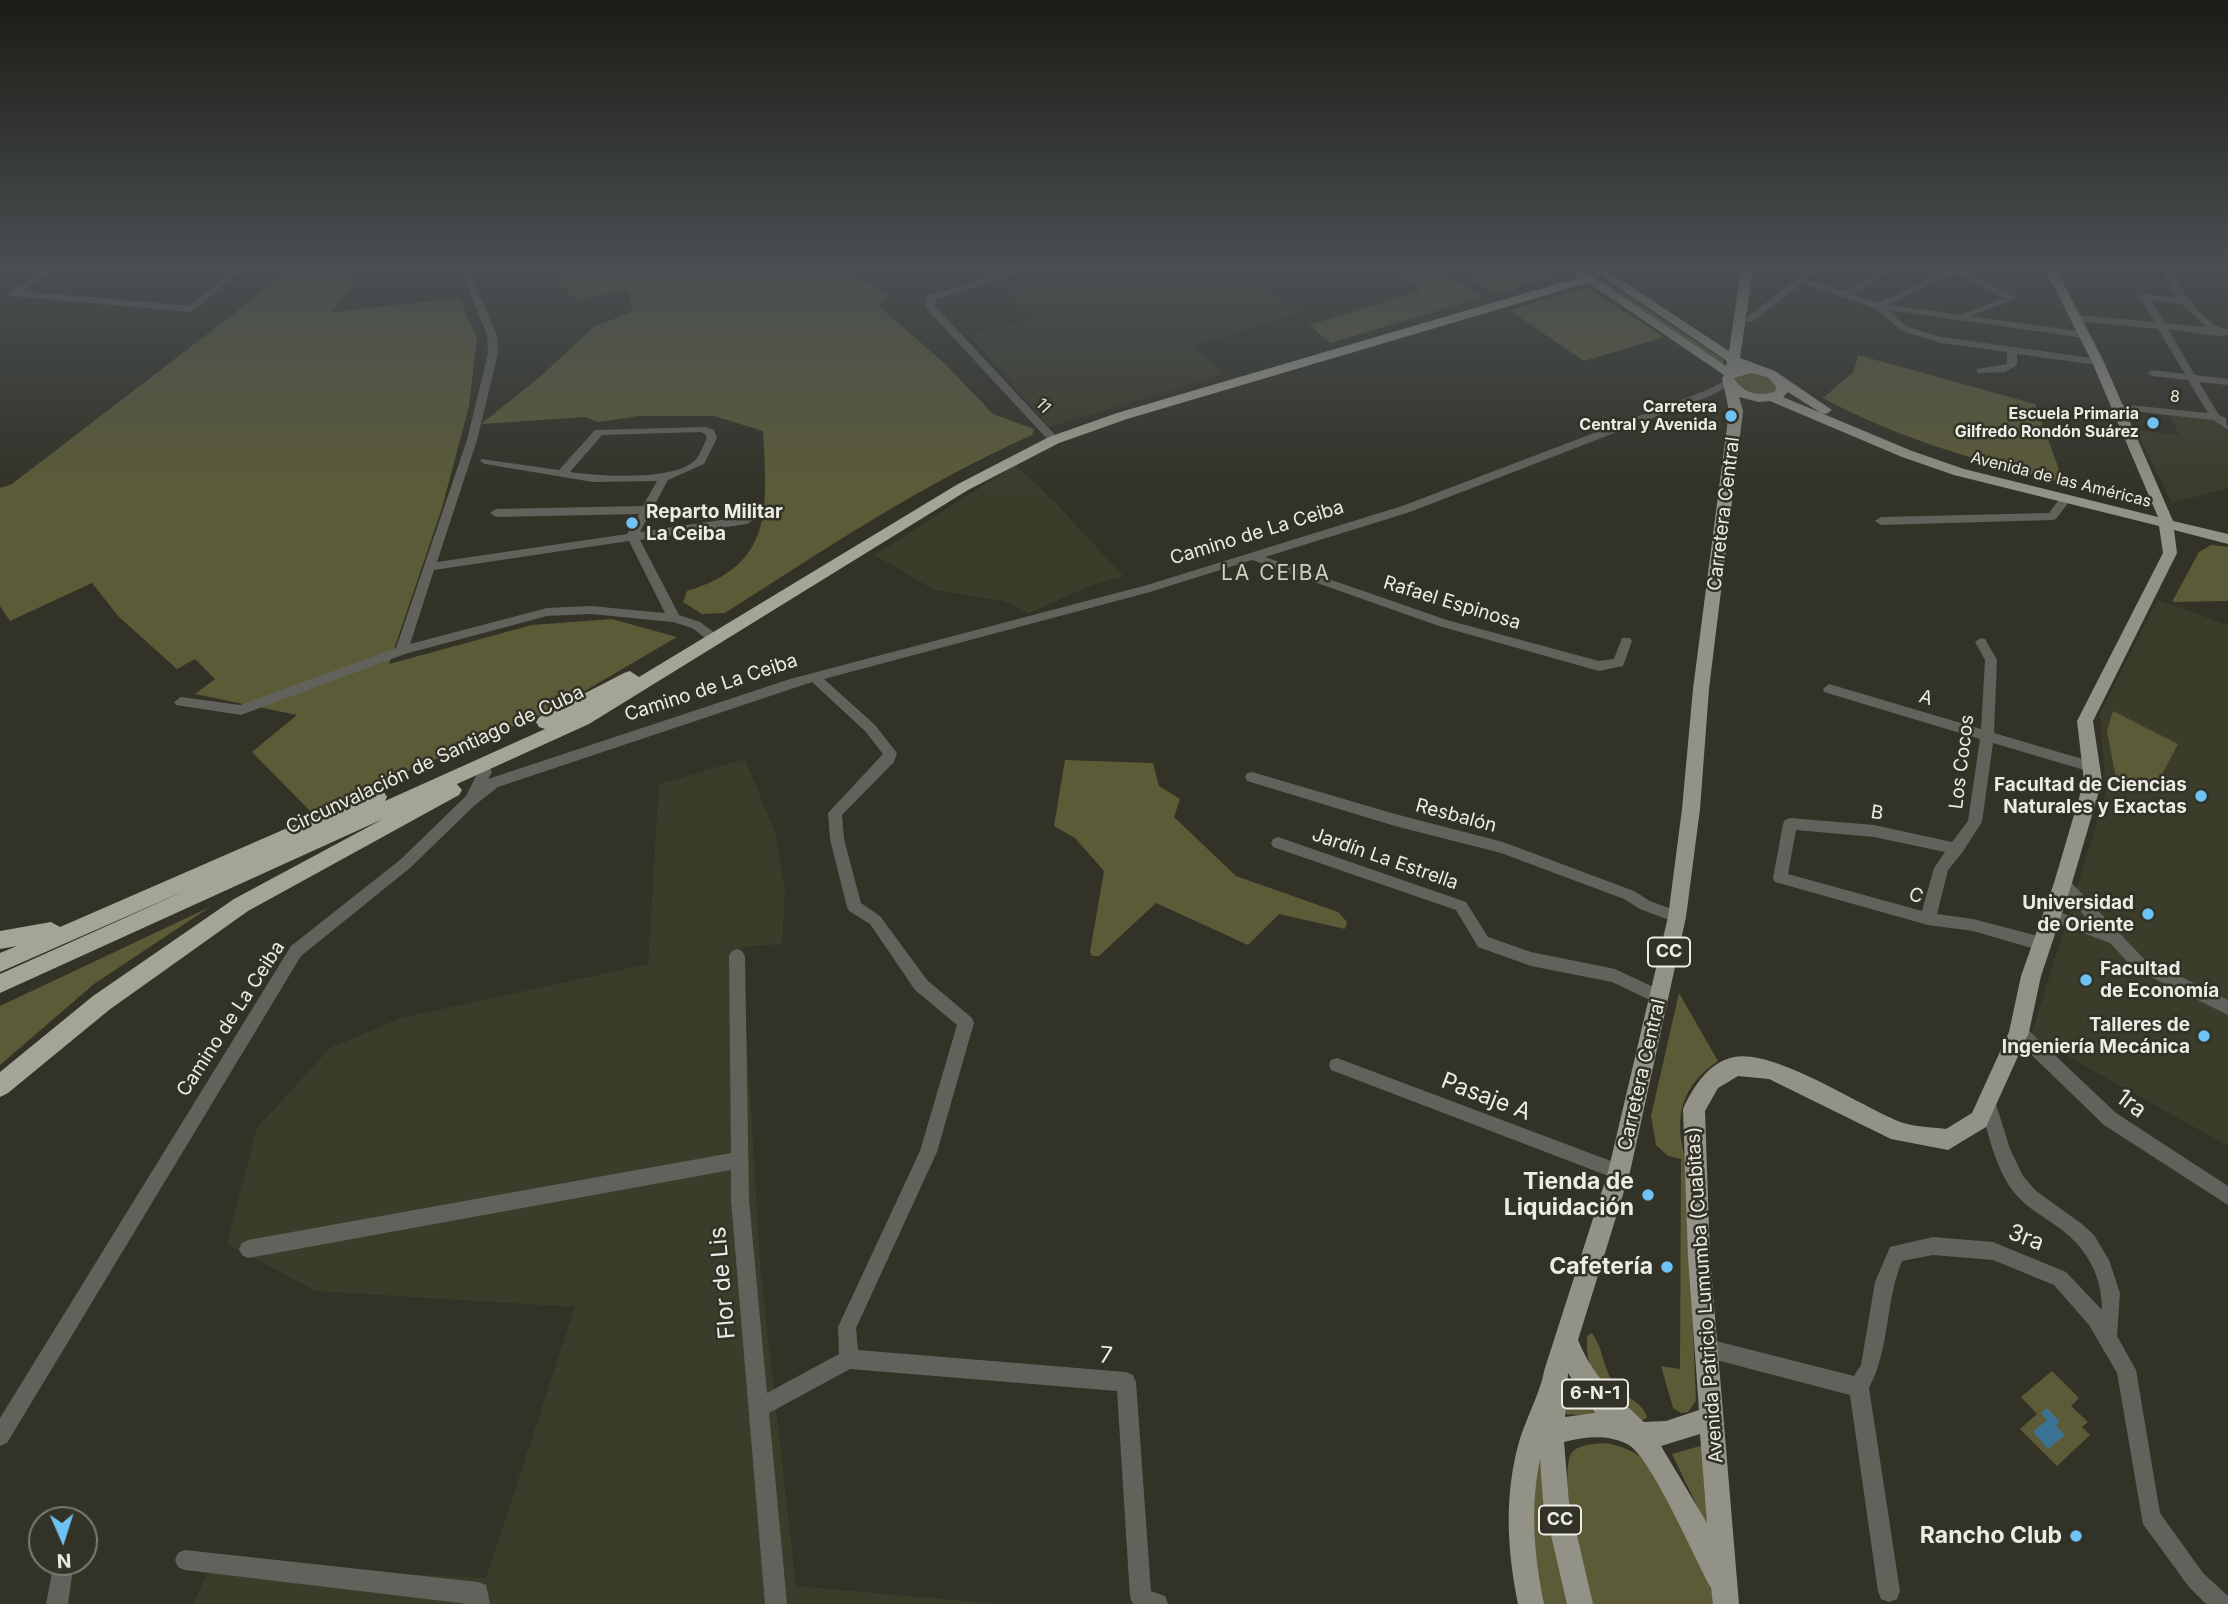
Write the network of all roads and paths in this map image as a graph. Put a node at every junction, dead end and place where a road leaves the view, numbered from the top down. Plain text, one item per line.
1 (492, 344) edge
2 (964, 344) edge
3 (1355, 344) edge
4 (1684, 344) edge
5 (1711, 344) edge
6 (1737, 344) joint
7 (1748, 344) edge
8 (1968, 344) edge
9 (2089, 344) edge
10 (2173, 344) edge
11 (1715, 346) junction
12 (2012, 350) junction
13 (1733, 359) junction
14 (2098, 362) junction
15 (1757, 370) junction
16 (1981, 371) dead end
17 (2152, 373) dead end
18 (1730, 378) junction
19 (2190, 378) junction
20 (2228, 382) edge
21 (1781, 383) junction
22 (1766, 398) junction
23 (2118, 407) junction
24 (1736, 411) junction
25 (2215, 417) junction
26 (2228, 418) edge
27 (2228, 427) edge
28 (1051, 437) junction
29 (485, 461) dead end
30 (561, 475) junction
31 (664, 478) junction
32 (2065, 499) junction
33 (645, 510) junction
34 (496, 513) dead end
35 (747, 520) dead end
36 (2166, 520) junction
37 (1881, 521) dead end
38 (2224, 535) edge
39 (632, 536) junction
40 (2170, 550) junction
41 (1254, 557) junction
42 (432, 566) junction
43 (674, 618) junction
44 (711, 637) junction
45 (1626, 641) dead end
46 (1981, 642) dead end
47 (401, 650) junction
48 (814, 677) junction
49 (1829, 689) dead end
50 (181, 702) dead end
51 (574, 716) junction
52 (1987, 737) junction
53 (2091, 767) junction
54 (485, 772) junction
55 (1252, 777) dead end
56 (470, 801) junction
57 (1278, 843) dead end
58 (1956, 849) junction
59 (232, 861) junction
60 (1780, 878) joint
61 (2063, 883) junction
62 (2053, 916) junction
63 (1677, 917) junction
64 (1927, 919) junction
65 (2114, 938) junction
66 (0, 940) edge
67 (2042, 944) junction
68 (737, 956) dead end
69 (0, 963) edge
70 (0, 984) edge
71 (1660, 998) junction
72 (2228, 1007) edge
73 (2019, 1032) junction
74 (1338, 1065) dead end
75 (0, 1086) edge
76 (1987, 1101) junction
77 (739, 1160) junction
78 (1619, 1172) junction
79 (2228, 1196) edge
80 (248, 1249) dead end
81 (2107, 1338) junction
82 (1567, 1343) junction
83 (1708, 1349) junction
84 (849, 1359) junction
85 (1859, 1387) junction
86 (759, 1408) junction
87 (1713, 1418) junction
88 (1639, 1435) junction
89 (0, 1436) edge
90 (1541, 1436) junction
91 (185, 1560) dead end
92 (62, 1576) edge
93 (1889, 1591) dead end
94 (1726, 1597) edge
95 (57, 1604) edge
96 (479, 1604) edge
97 (776, 1604) edge
98 (1157, 1604) edge
99 (1531, 1604) edge
100 (1580, 1604) edge
101 (2221, 1604) edge

1 - 42 street
2 - 28 street, 11
3 - 28 highway, Circunvalación de Santiago de Cuba
4 - 18 main road
5 - 11 main road
6 - 11 main road
6 - 13 main road, CC
7 - 15 main road
8 - 12 street
9 - 14 main road, Avenida Patricio Lumumba (Cuabitas)
10 - 19 street
11 - 13 main road
12 - 14 street
12 - 16 street
13 - 15 main road
13 - 18 main road, CC
14 - 23 main road, Avenida Patricio Lumumba (Cuabitas)
15 - 18 main road
15 - 21 main road, Avenida de las Américas
17 - 19 street
18 - 22 main road, Avenida de las Américas
18 - 24 main road, Carretera Central / CC
18 - 41 street, Camino de La Ceiba
19 - 20 street
19 - 25 street
21 - 22 main road
21 - 36 main road, Avenida de las Américas
22 - 24 main road, Carretera Central
22 - 32 main road, Avenida de las Américas
23 - 25 street, 8
23 - 36 main road, Avenida Patricio Lumumba (Cuabitas)
24 - 63 main road, Carretera Central / CC
25 - 26 street, 8
25 - 27 street
28 - 44 highway, Circunvalación de Santiago de Cuba
29 - 30 street
30 - 31 street
30 - 31 street
31 - 33 street
32 - 36 main road, Avenida de las Américas
32 - 37 street
33 - 34 street
33 - 39 street
35 - 39 street
36 - 38 main road, Avenida de las Américas
36 - 40 main road, Avenida Patricio Lumumba (Cuabitas)
38 - 40 main road
39 - 42 street
39 - 43 street
40 - 53 main road, Avenida Patricio Lumumba (Cuabitas)
41 - 45 street, Rafael Espinosa
41 - 48 street, Camino de La Ceiba
42 - 47 street
43 - 44 street
43 - 47 street
44 - 51 highway, Circunvalación de Santiago de Cuba
46 - 52 street, Los Cocos
47 - 50 street
48 - 56 street, Camino de La Ceiba
48 - 84 street
49 - 52 street, A
51 - 54 highway
51 - 59 highway, Circunvalación de Santiago de Cuba
51 - 70 highway, Circunvalación de Santiago de Cuba
52 - 53 street, A
52 - 58 street, Los Cocos
53 - 61 main road, Avenida Patricio Lumumba (Cuabitas)
54 - 56 street
54 - 75 highway
55 - 63 street, Resbalón
56 - 89 street, Camino de La Ceiba
57 - 71 street, Jardín La Estrella
58 - 60 street, B
58 - 64 street, Los Cocos
59 - 66 highway
59 - 69 highway, Circunvalación de Santiago de Cuba
60 - 64 street, C
61 - 62 main road, Avenida Patricio Lumumba (Cuabitas)
61 - 65 street
62 - 65 street
62 - 67 main road, Avenida Patricio Lumumba (Cuabitas)
63 - 71 main road, Carretera Central / CC
64 - 67 street, C
65 - 72 street
67 - 73 main road, Avenida Patricio Lumumba (Cuabitas)
68 - 77 street, Flor de Lis
71 - 78 main road, Carretera Central / CC
73 - 76 main road, Avenida Patricio Lumumba (Cuabitas)
73 - 79 street, 1ra
74 - 78 street, Pasaje A
76 - 81 street
76 - 83 main road, Avenida Patricio Lumumba (Cuabitas)
77 - 80 street
77 - 86 street, Flor de Lis
78 - 82 main road, Carretera Central / CC
81 - 85 street, 3ra
81 - 101 street, 3ra
82 - 88 main road, 6-N-1
82 - 90 main road, Carretera Central / CC
83 - 85 street
83 - 87 main road, Avenida Patricio Lumumba (Cuabitas)
84 - 86 street
84 - 98 street, 7
85 - 93 street
86 - 97 street, Flor de Lis
87 - 88 main road
87 - 94 main road, Avenida Patricio Lumumba (Cuabitas)
88 - 90 main road, 6-N-1
88 - 94 main road, 6-N-1
90 - 99 main road, Carretera Central
90 - 100 main road, CC
91 - 96 street
92 - 95 street

